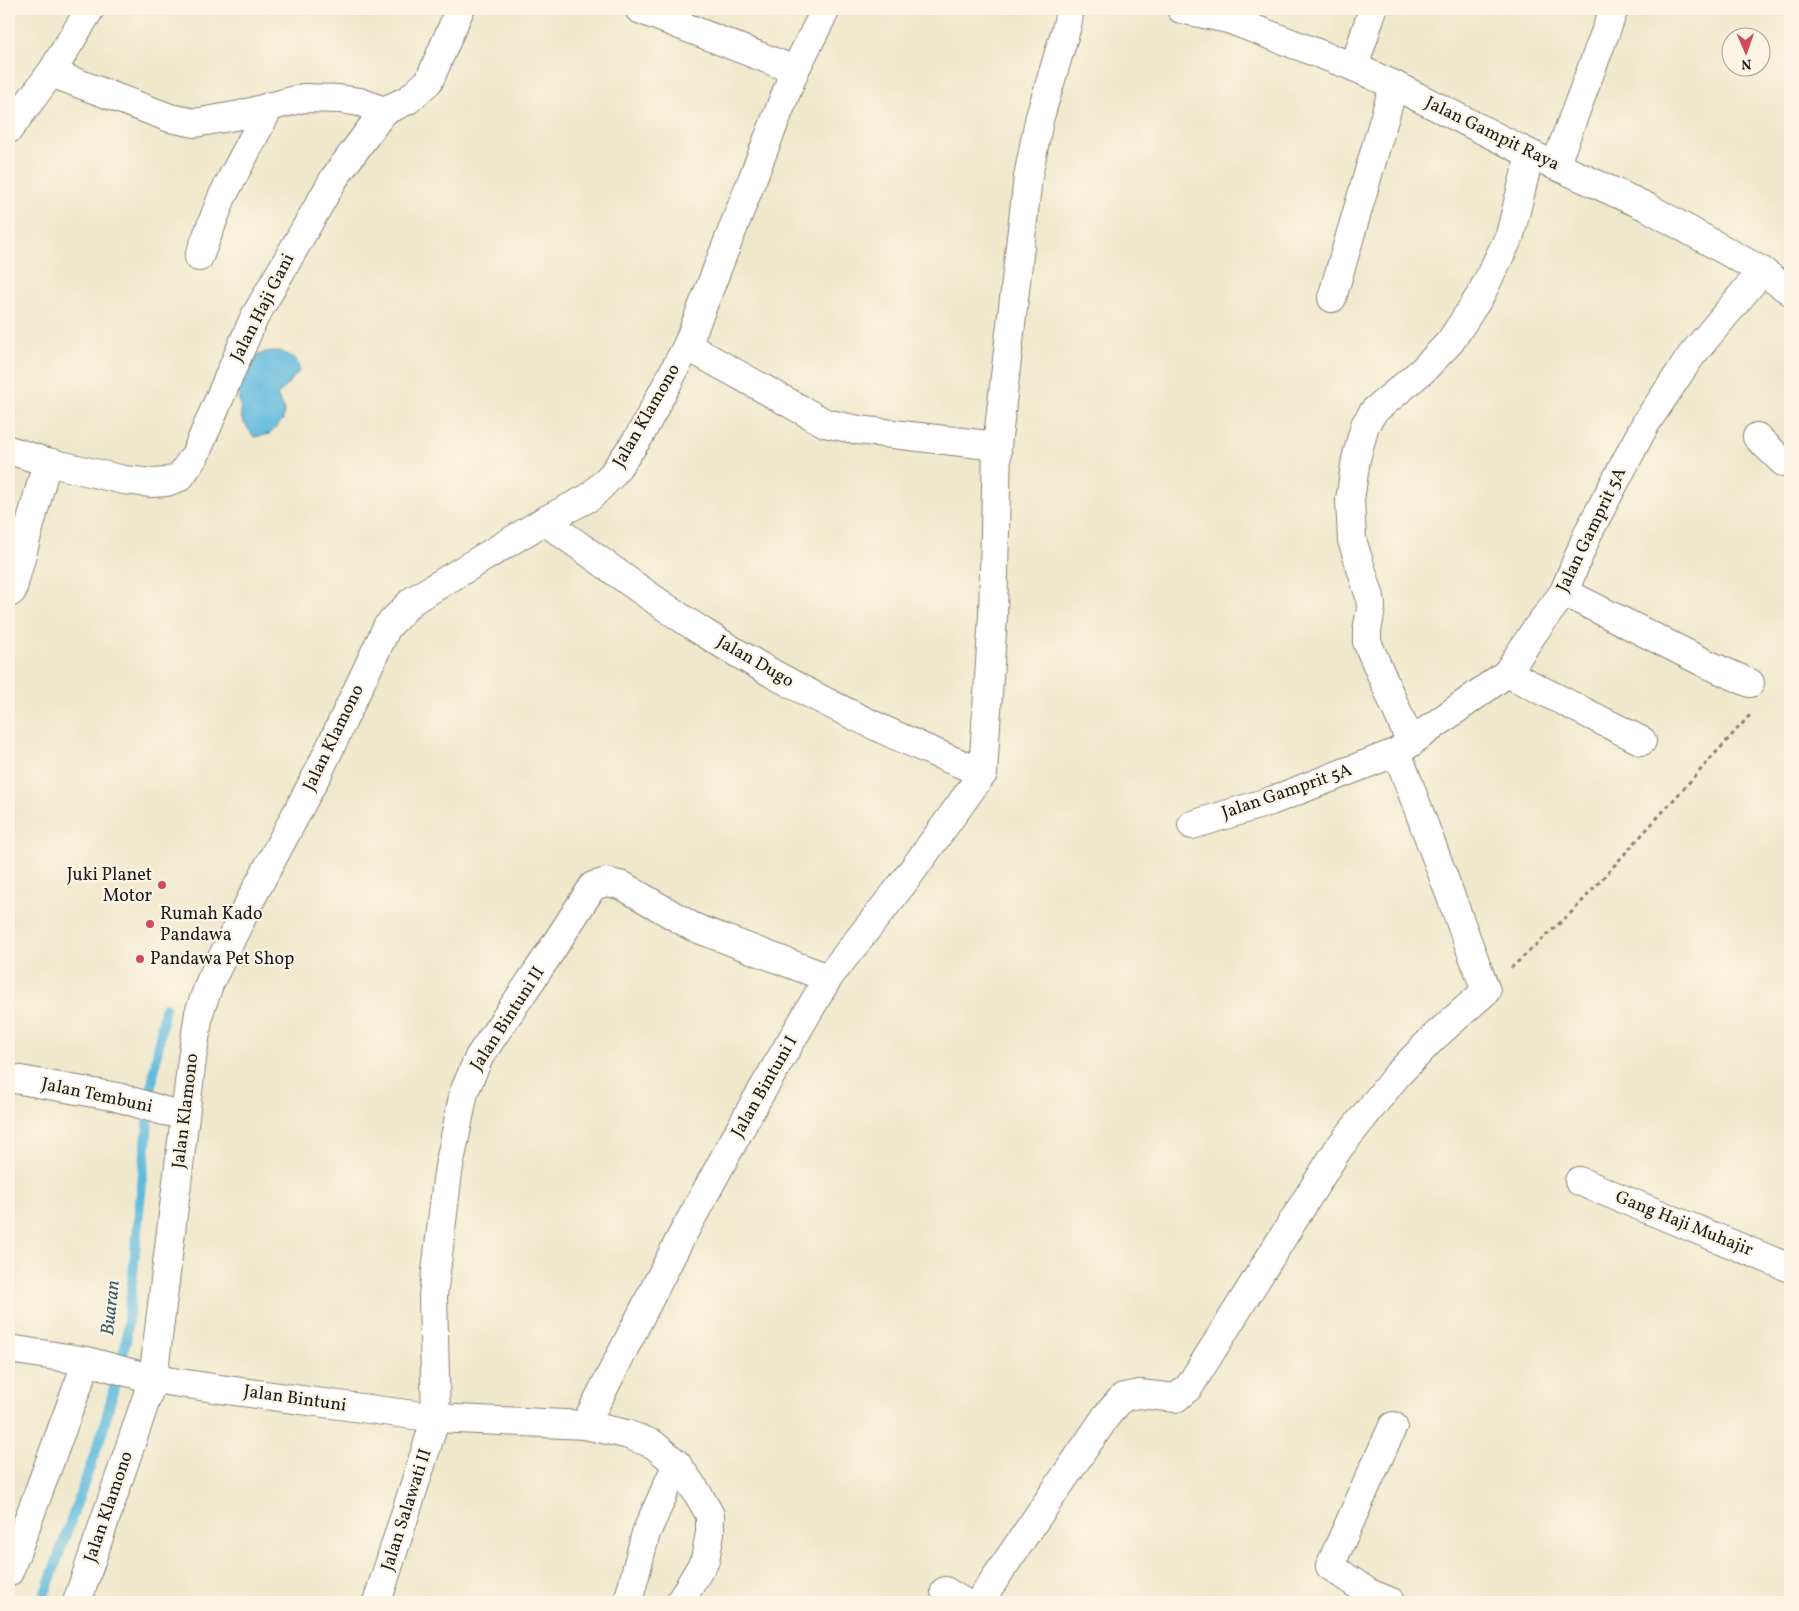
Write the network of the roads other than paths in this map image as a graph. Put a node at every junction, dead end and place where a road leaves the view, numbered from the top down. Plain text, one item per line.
1 (90, 9) edge
2 (460, 9) edge
3 (639, 9) edge
4 (826, 9) edge
5 (1070, 9) edge
6 (1180, 9) edge
7 (1372, 9) edge
8 (1614, 9) edge
9 (1228, 14) edge
10 (1354, 67) junction
11 (795, 70) junction
12 (51, 73) junction
13 (1394, 86) junction
14 (270, 106) junction
15 (384, 111) junction
16 (9, 129) edge
17 (1530, 154) junction
18 (1555, 166) junction
19 (199, 256) dead end
20 (1762, 271) junction
21 (1790, 291) edge
22 (1332, 298) dead end
23 (687, 346) junction
24 (1757, 437) dead end
25 (997, 446) junction
26 (9, 450) edge
27 (47, 462) junction
28 (1790, 462) edge
29 (544, 521) junction
30 (1564, 592) junction
31 (9, 593) edge
32 (1507, 673) junction
33 (1750, 683) road end
34 (1642, 741) dead end
35 (1404, 747) junction
36 (983, 773) junction
37 (1192, 825) dead end
38 (828, 978) junction
39 (9, 1078) edge
40 (185, 1115) junction
41 (1579, 1181) dead end
42 (1790, 1268) edge
43 (9, 1349) edge
44 (105, 1366) junction
45 (153, 1379) junction
46 (436, 1418) junction
47 (585, 1425) junction
48 (1393, 1426) dead end
49 (677, 1464) junction
50 (9, 1572) edge
51 (77, 1602) edge
52 (377, 1602) edge
53 (628, 1602) edge
54 (680, 1602) edge
55 (980, 1602) edge
56 (1391, 1602) edge

1 - 12 street
2 - 15 street, Jalan Haji Gani
3 - 11 street
4 - 11 street, Jalan Klamono
5 - 25 street
6 - 9 street, Jalan Gampit Raya
7 - 10 street
8 - 18 street
9 - 10 street, Jalan Gampit Raya
10 - 13 street, Jalan Gampit Raya
11 - 23 street, Jalan Klamono
12 - 14 street
12 - 16 street
13 - 17 street, Jalan Gampit Raya
13 - 22 street
14 - 15 street
14 - 19 street
15 - 27 street, Jalan Haji Gani
17 - 18 street, Jalan Gampit Raya
17 - 35 street
18 - 20 street, Jalan Gampit Raya
20 - 21 street, Jalan Gampit Raya
20 - 30 street, Jalan Gamprit 5A
23 - 25 street
23 - 29 street, Jalan Klamono
24 - 28 street
25 - 36 street
26 - 27 street, Jalan Haji Gani
27 - 31 street
29 - 36 street, Jalan Dugo
29 - 40 street, Jalan Klamono
30 - 32 street, Jalan Gamprit 5A
30 - 33 street
32 - 34 street
32 - 35 street, Jalan Gamprit 5A
35 - 37 street, Jalan Gamprit 5A
35 - 55 street
36 - 38 street, Jalan Bintuni I
38 - 46 street, Jalan Bintuni II
38 - 47 street, Jalan Bintuni I
39 - 40 street, Jalan Tembuni
40 - 45 street, Jalan Klamono
41 - 42 street, Gang Haji Muhajir
43 - 44 street, Jalan Bintuni
44 - 45 street, Jalan Bintuni
44 - 50 street
45 - 46 street, Jalan Bintuni
45 - 51 street, Jalan Klamono
46 - 47 street, Jalan Bintuni
46 - 52 street, Jalan Salawati II
47 - 49 street, Jalan Bintuni
48 - 56 street
49 - 53 street
49 - 54 street, Jalan Bintuni

